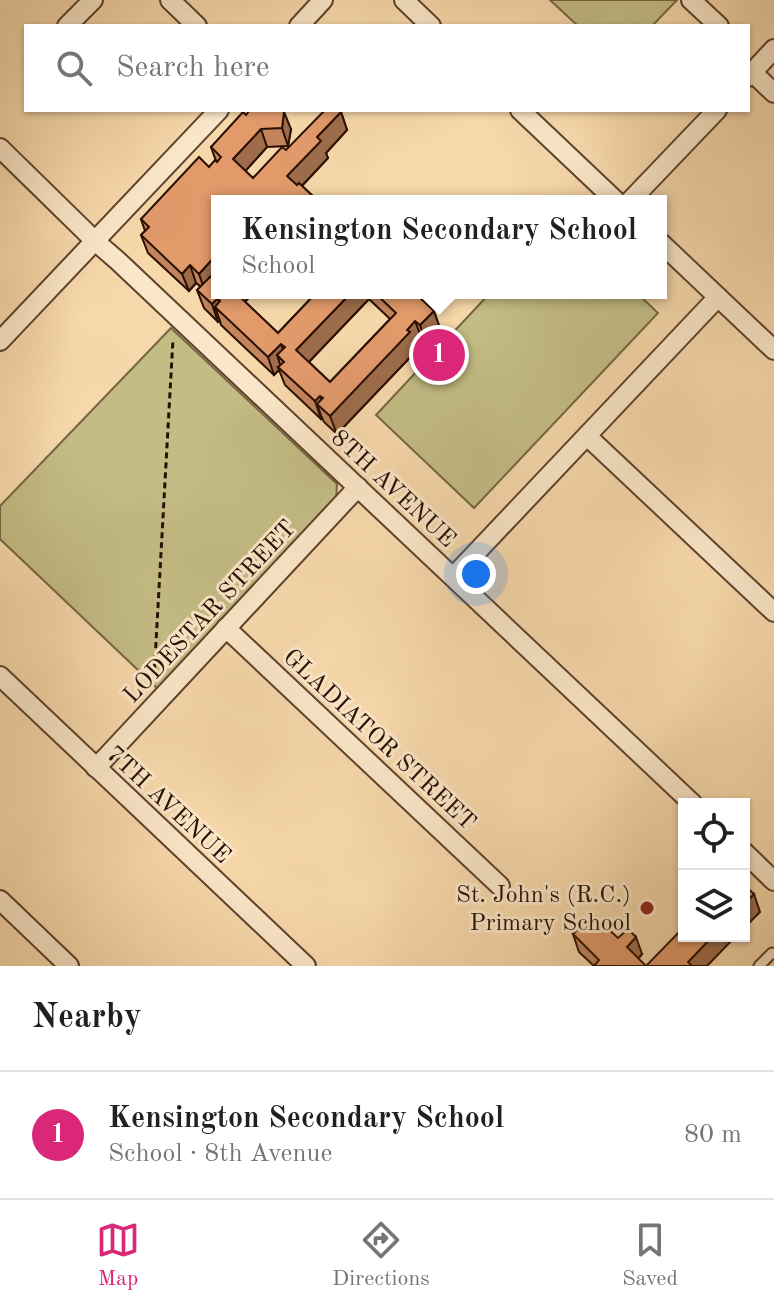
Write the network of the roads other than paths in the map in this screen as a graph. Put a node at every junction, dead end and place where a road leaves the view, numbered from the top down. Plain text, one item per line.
1 (93, 0) edge
2 (170, 0) edge
3 (323, 0) edge
4 (404, 0) edge
5 (691, 0) edge
6 (69, 24) edge
7 (195, 24) edge
8 (301, 24) edge
9 (429, 24) edge
10 (717, 24) edge
11 (774, 49) edge
12 (752, 66) edge
13 (774, 93) edge
14 (217, 112) edge
15 (522, 112) edge
16 (715, 112) edge
17 (0, 148) edge
18 (610, 195) edge
19 (636, 195) edge
20 (95, 241) junction
21 (667, 249) edge
22 (718, 297) junction
23 (0, 341) edge
24 (774, 350) edge
25 (587, 436) junction
26 (358, 487) junction
27 (453, 577) junction
28 (774, 612) edge
29 (226, 628) junction
30 (0, 676) edge
31 (96, 768) junction
32 (687, 798) edge
33 (750, 858) edge
34 (774, 881) edge
35 (500, 886) dead end
36 (0, 900) edge
37 (772, 953) dead end
38 (69, 966) edge
39 (306, 966) edge
40 (759, 966) edge

1 - 6 street
2 - 7 street
3 - 8 street
4 - 9 street
5 - 10 street
11 - 12 street
12 - 13 street
14 - 20 street
15 - 18 street
16 - 19 street
17 - 20 street, 8TH AVENUE
20 - 23 street
20 - 26 street, 8TH AVENUE
21 - 22 street
22 - 24 street
22 - 25 street
25 - 27 street
25 - 28 street
26 - 27 street, 8TH AVENUE
26 - 29 street, LODESTAR STREET
27 - 32 street, 8TH AVENUE
29 - 31 street, LODESTAR STREET
29 - 35 street, GLADIATOR STREET
30 - 31 street, 7TH AVENUE
31 - 39 street, 7TH AVENUE
33 - 34 street
36 - 38 street
37 - 40 lane

